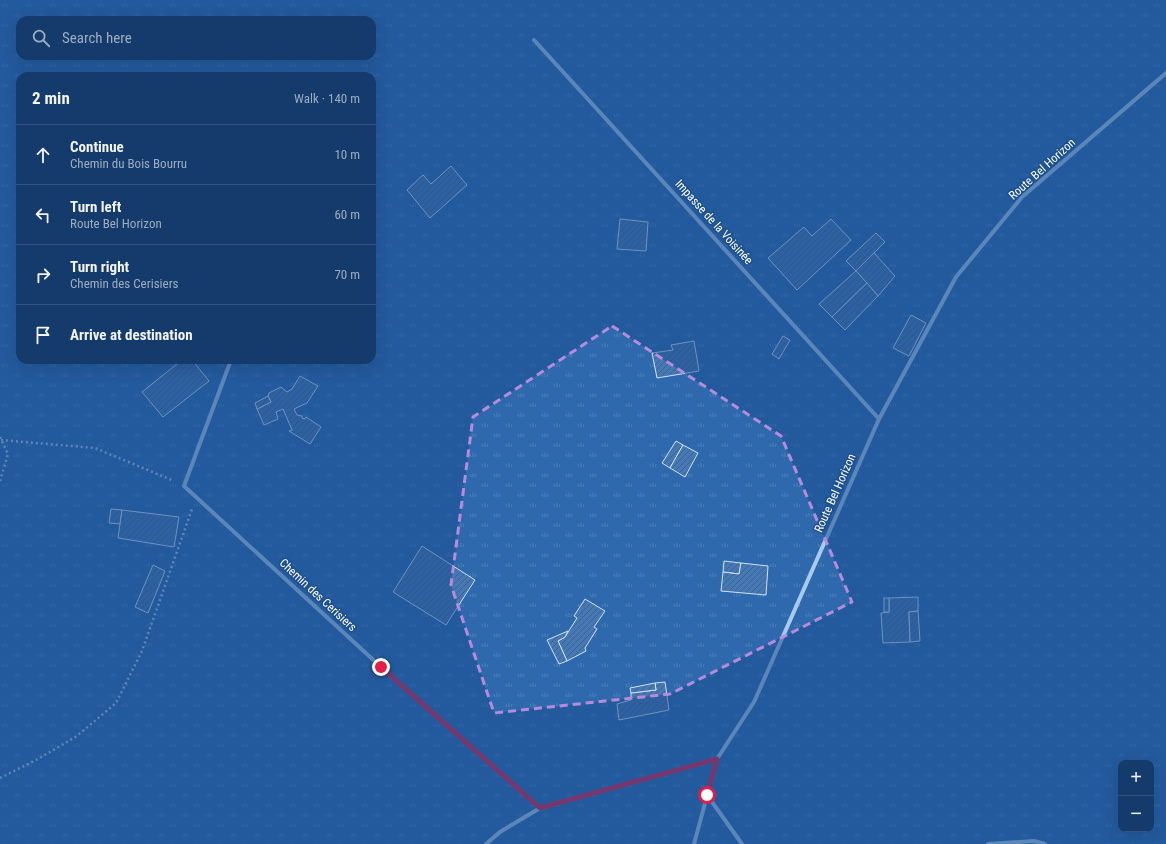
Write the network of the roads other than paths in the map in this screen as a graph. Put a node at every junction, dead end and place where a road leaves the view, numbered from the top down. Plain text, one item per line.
1 (534, 40) dead end
2 (1166, 73) edge
3 (230, 364) edge
4 (879, 418) junction
5 (717, 759) junction
6 (707, 795) junction
7 (540, 808) junction
8 (486, 844) edge
9 (694, 844) edge
10 (742, 844) edge
11 (988, 844) edge
12 (1045, 844) edge

1 - 4 street, Impasse de la Voisinée
2 - 4 street, Route Bel Horizon
3 - 7 street, Chemin des Cerisiers
4 - 5 street, Route Bel Horizon
5 - 6 street, Route Bel Horizon
5 - 7 street
6 - 9 street, Route Bel Horizon
6 - 10 street
7 - 8 street
11 - 12 street

